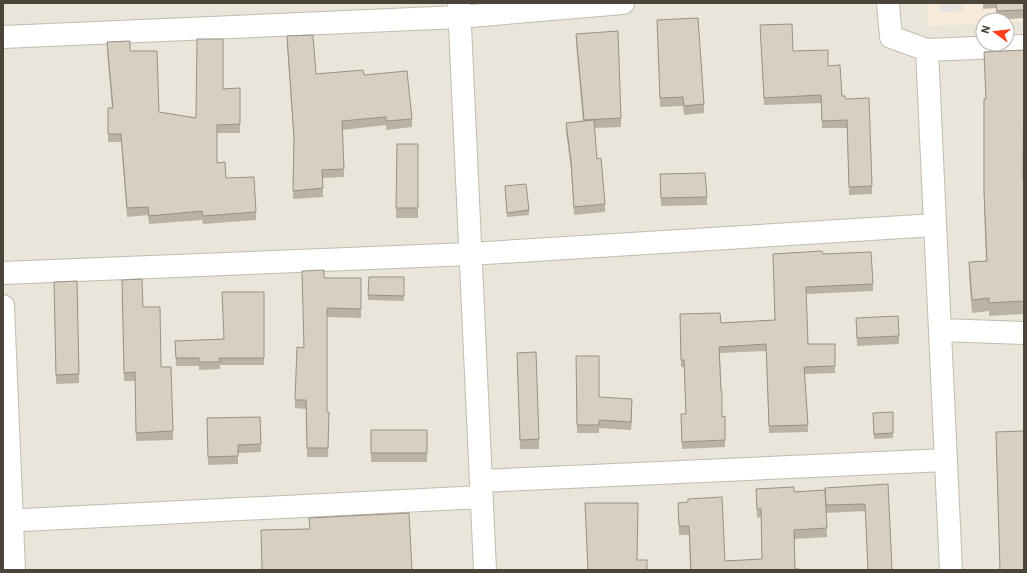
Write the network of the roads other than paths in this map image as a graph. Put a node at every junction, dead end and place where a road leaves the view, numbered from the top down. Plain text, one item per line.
1 (623, 3) edge
2 (888, 3) edge
3 (459, 10) edge
4 (3, 37) edge
5 (1024, 46) edge
6 (927, 50) junction
7 (935, 225) junction
8 (470, 254) junction
9 (3, 273) edge
10 (3, 306) edge
11 (941, 330) junction
12 (1024, 334) edge
13 (946, 460) junction
14 (481, 489) junction
15 (7, 521) edge
16 (14, 570) edge
17 (485, 570) edge
18 (951, 570) edge

1 - 3 street
2 - 6 street
3 - 4 street
3 - 8 street
5 - 6 street
6 - 7 street
7 - 8 street
7 - 11 street
8 - 9 street
8 - 14 street
10 - 15 street
11 - 12 street
11 - 13 street
13 - 14 street
13 - 18 street
14 - 15 street
14 - 17 street
15 - 16 street

